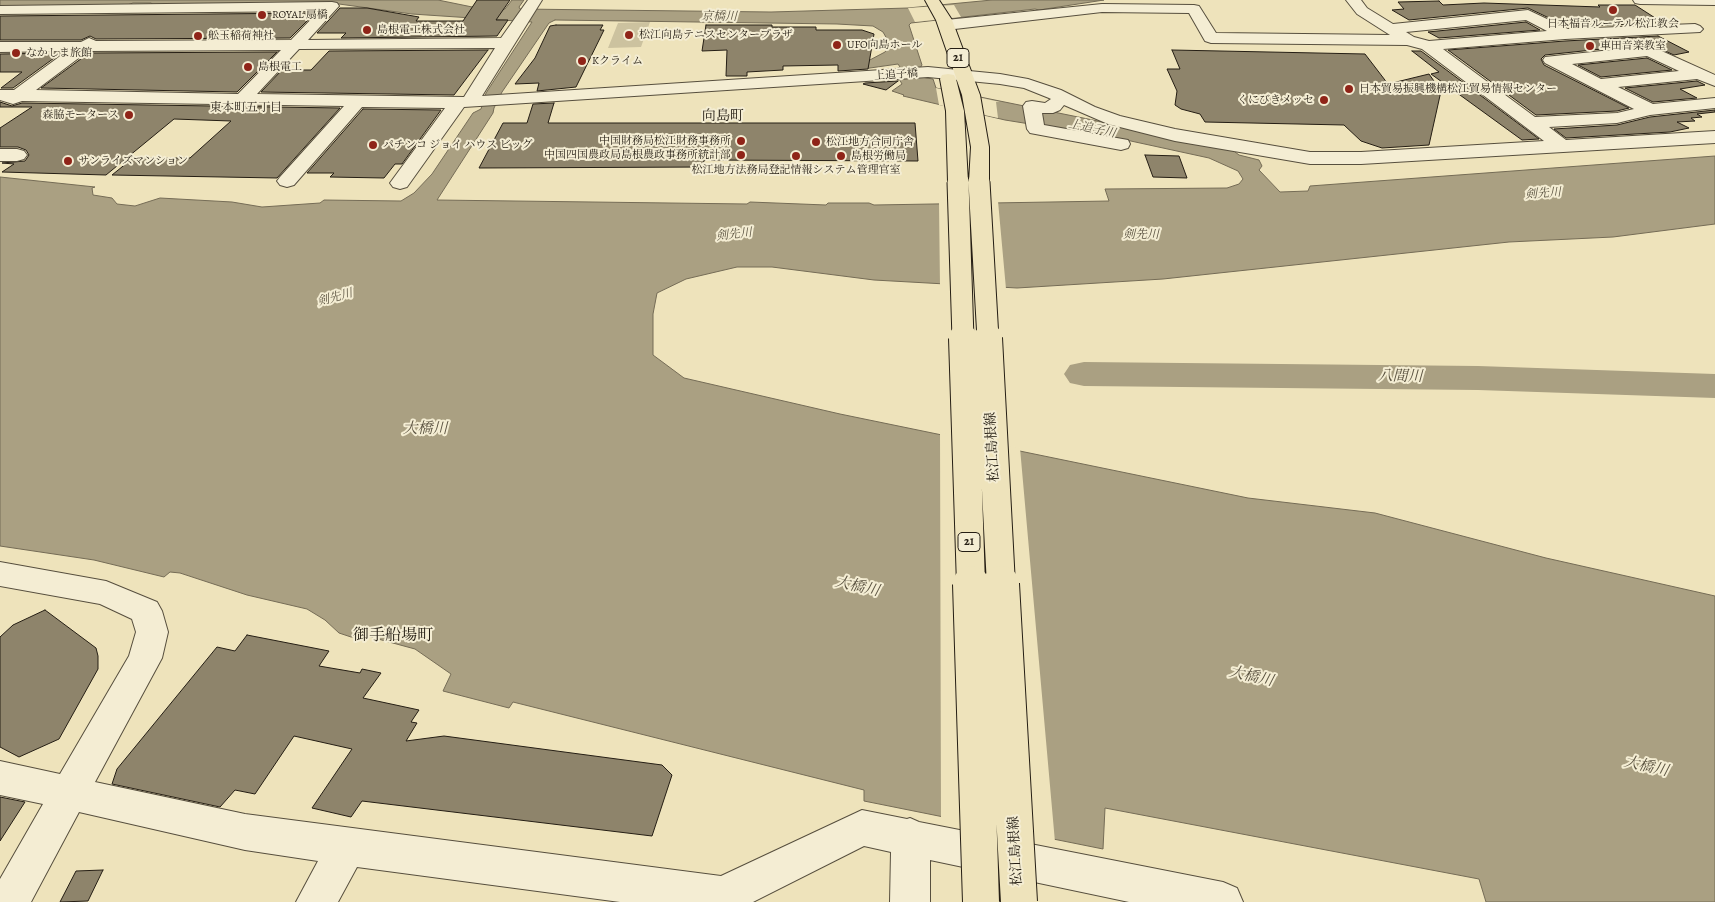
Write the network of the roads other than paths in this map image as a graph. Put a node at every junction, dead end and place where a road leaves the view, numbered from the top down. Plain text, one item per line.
1 (1353, 0) edge
2 (1640, 0) edge
3 (1650, 0) edge
4 (1715, 1) edge
5 (928, 3) edge
6 (141, 4) edge
7 (532, 4) edge
8 (247, 7) junction
9 (0, 10) edge
10 (939, 23) junction
11 (1390, 29) junction
12 (1565, 34) junction
13 (1509, 39) junction
14 (1408, 40) junction
15 (507, 43) junction
16 (296, 44) junction
17 (204, 45) junction
18 (86, 46) junction
19 (1428, 46) junction
20 (0, 47) edge
21 (1553, 61) junction
22 (937, 73) junction
23 (1698, 74) junction
24 (965, 75) junction
25 (1715, 82) edge
26 (1599, 84) junction
27 (0, 95) edge
28 (18, 96) junction
29 (1060, 97) junction
30 (244, 99) junction
31 (358, 101) junction
32 (469, 102) junction
33 (1715, 103) edge
34 (0, 109) edge
35 (1650, 110) junction
36 (1532, 123) junction
37 (1715, 137) edge
38 (1122, 144) dead end
39 (1561, 145) junction
40 (287, 180) dead end
41 (968, 182) junction
42 (400, 184) dead end
43 (0, 574) edge
44 (0, 778) edge
45 (70, 793) junction
46 (910, 836) junction
47 (347, 848) junction
48 (717, 899) edge
49 (9, 902) edge
50 (316, 902) edge
51 (910, 902) edge
52 (981, 902) edge
53 (1018, 902) edge
54 (1223, 902) edge

1 - 11 street
2 - 3 street
3 - 4 street
3 - 12 street
5 - 10 main road, 松江島根線 / 21
6 - 8 street
6 - 9 street
6 - 18 street
7 - 15 street
8 - 16 street
8 - 17 street
10 - 14 street
10 - 22 main road, 松江島根線 / 21
10 - 24 main road, 松江島根線 / 21
11 - 12 street
11 - 14 street
12 - 13 street
13 - 19 street
13 - 21 street
14 - 19 street
15 - 16 street
15 - 32 street
16 - 17 street
16 - 30 street
17 - 18 street
18 - 20 street
18 - 28 street
19 - 36 street
21 - 23 street
21 - 26 street
22 - 24 street, 上追子橋
22 - 32 street, 上追子橋
22 - 41 main road, 松江島根線 / 21
23 - 25 street
23 - 26 street
24 - 29 street, 上追子橋
24 - 41 main road, 松江島根線 / 21
26 - 35 street
27 - 28 street, 上追子橋
28 - 30 street, 上追子橋
28 - 34 street
29 - 38 street
29 - 39 street, 上追子橋
30 - 31 street, 上追子橋
31 - 32 street, 上追子橋
31 - 40 street
32 - 42 street
33 - 35 street
35 - 36 street
36 - 39 street
37 - 39 street, 上追子橋
41 - 52 main road, 松江島根線 / 21, bridge
41 - 53 main road, 松江島根線 / 21, bridge
43 - 45 street
44 - 45 street
45 - 47 street
45 - 49 street
46 - 48 street
46 - 51 street
46 - 54 street
47 - 48 street
47 - 50 street

